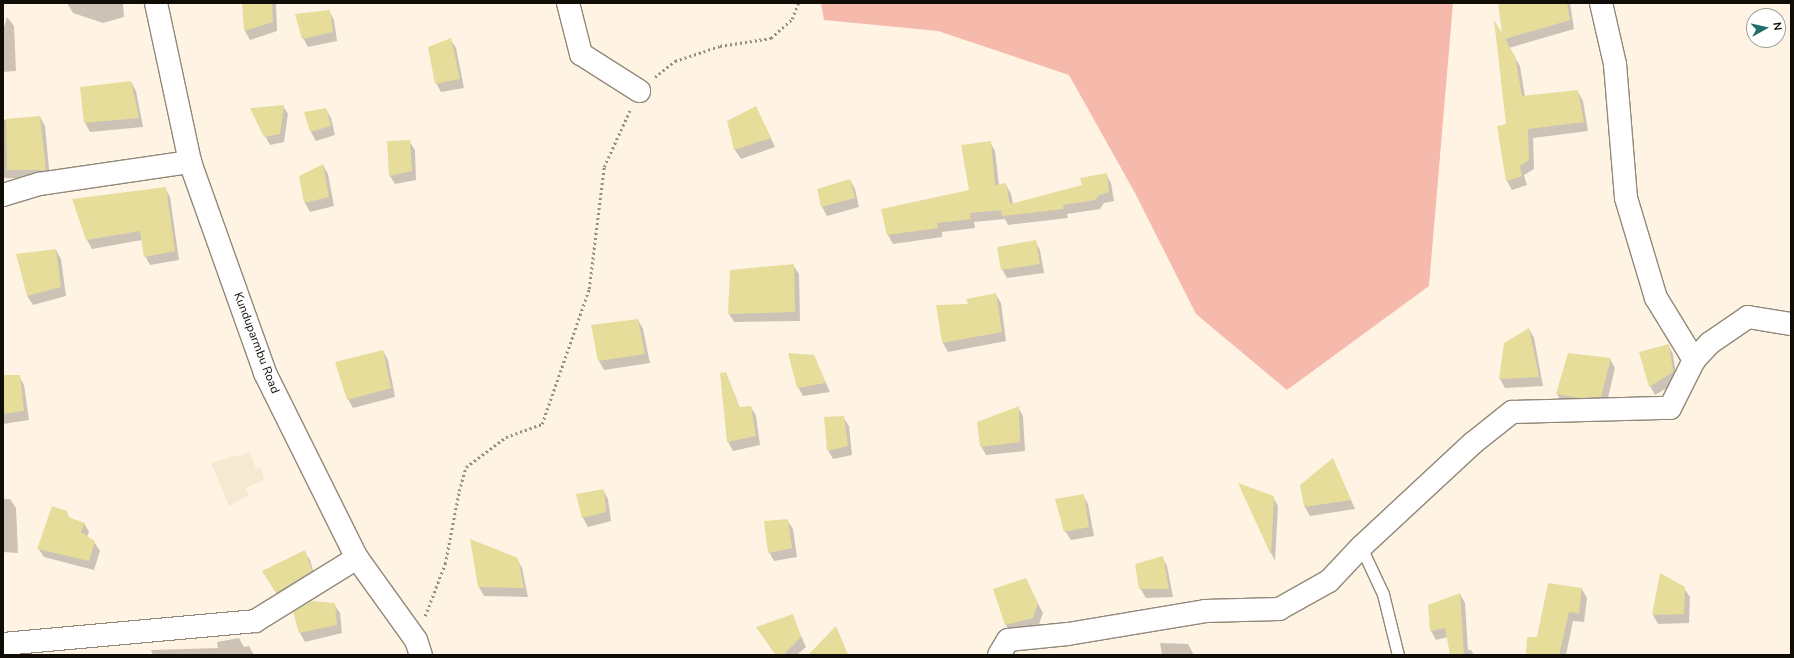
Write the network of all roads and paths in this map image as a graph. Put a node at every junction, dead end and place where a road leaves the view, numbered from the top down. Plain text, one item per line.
1 (156, 3) edge
2 (568, 3) edge
3 (798, 3) edge
4 (1601, 3) edge
5 (639, 90) junction
6 (190, 162) junction
7 (3, 195) edge
8 (1791, 324) edge
9 (1694, 360) junction
10 (1362, 547) junction
11 (357, 558) junction
12 (3, 644) edge
13 (418, 648) edge
14 (999, 655) edge
15 (1398, 655) edge

1 - 6 street, Kunduparmbu Road
2 - 5 street
3 - 5 path
4 - 9 street
5 - 13 path
6 - 7 street
6 - 11 street, Kunduparmbu Road
8 - 9 street
9 - 10 street
10 - 14 street
10 - 15 lane
11 - 12 street
11 - 13 street, Kunduparmbu Road

